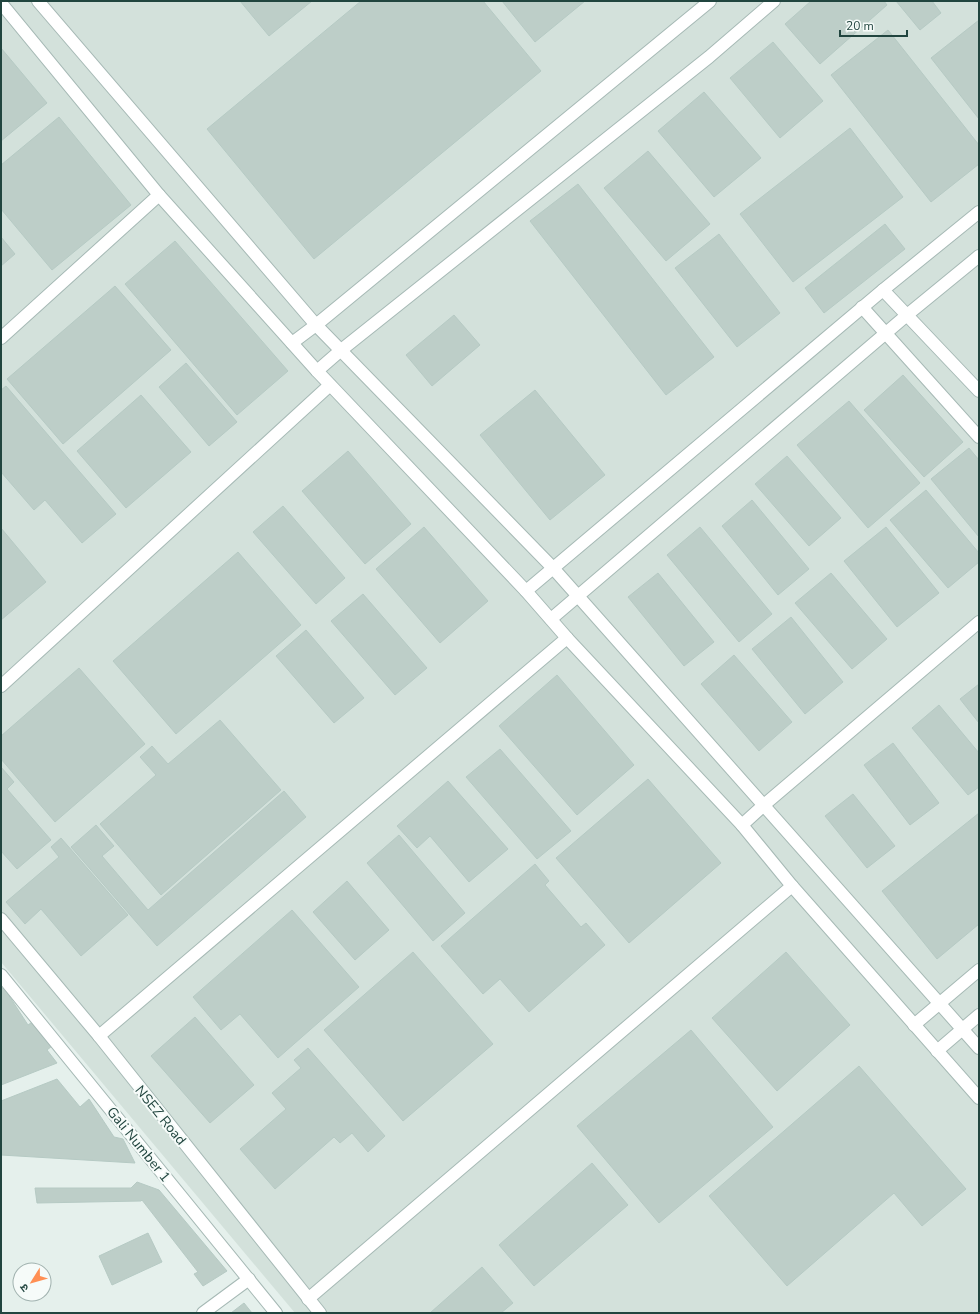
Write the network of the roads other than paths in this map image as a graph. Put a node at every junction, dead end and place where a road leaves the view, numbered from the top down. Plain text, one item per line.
1 (38, 1) edge
2 (710, 1) edge
3 (774, 1) edge
4 (4, 5) edge
5 (159, 195) junction
6 (979, 212) edge
7 (979, 256) edge
8 (883, 290) junction
9 (862, 307) junction
10 (907, 315) junction
11 (316, 326) junction
12 (886, 333) junction
13 (1, 338) edge
14 (292, 343) junction
15 (340, 351) junction
16 (317, 371) junction
17 (330, 385) junction
18 (979, 392) edge
19 (979, 437) edge
20 (553, 568) junction
21 (526, 591) junction
22 (578, 596) junction
23 (551, 619) junction
24 (979, 622) edge
25 (567, 638) junction
26 (1, 686) edge
27 (764, 805) junction
28 (742, 825) junction
29 (792, 886) junction
30 (1, 919) edge
31 (979, 970) edge
32 (1, 975) edge
33 (940, 1004) junction
34 (979, 1015) edge
35 (914, 1025) junction
36 (963, 1029) junction
37 (98, 1036) junction
38 (979, 1048) edge
39 (937, 1051) junction
40 (979, 1098) edge
41 (249, 1279) junction
42 (308, 1299) junction
43 (203, 1313) edge
44 (276, 1313) edge
45 (320, 1313) edge

1 - 11 street
2 - 11 street
3 - 15 street
4 - 5 street
5 - 13 street
5 - 14 street
6 - 8 street
7 - 10 street
8 - 9 street
8 - 10 street
9 - 12 street
9 - 20 street
10 - 12 street
10 - 18 street
11 - 14 street
11 - 15 street
12 - 19 street
12 - 22 street
14 - 16 street
15 - 16 street
15 - 20 street
16 - 17 street
17 - 21 street
17 - 26 street
20 - 21 street
20 - 22 street
21 - 23 street
22 - 23 street
22 - 27 street
23 - 25 street
24 - 27 street
25 - 28 street
25 - 37 street
27 - 28 street
27 - 33 street
28 - 29 street
29 - 35 street
29 - 42 street
30 - 37 street, NSEZ Road
31 - 33 street
32 - 41 street, Gali Number 1
33 - 35 street
33 - 36 street
34 - 36 street
35 - 39 street
36 - 38 street
36 - 39 street
37 - 42 street, NSEZ Road
39 - 40 street
41 - 43 street
41 - 44 street, Gali Number 1
42 - 45 street, NSEZ Road

